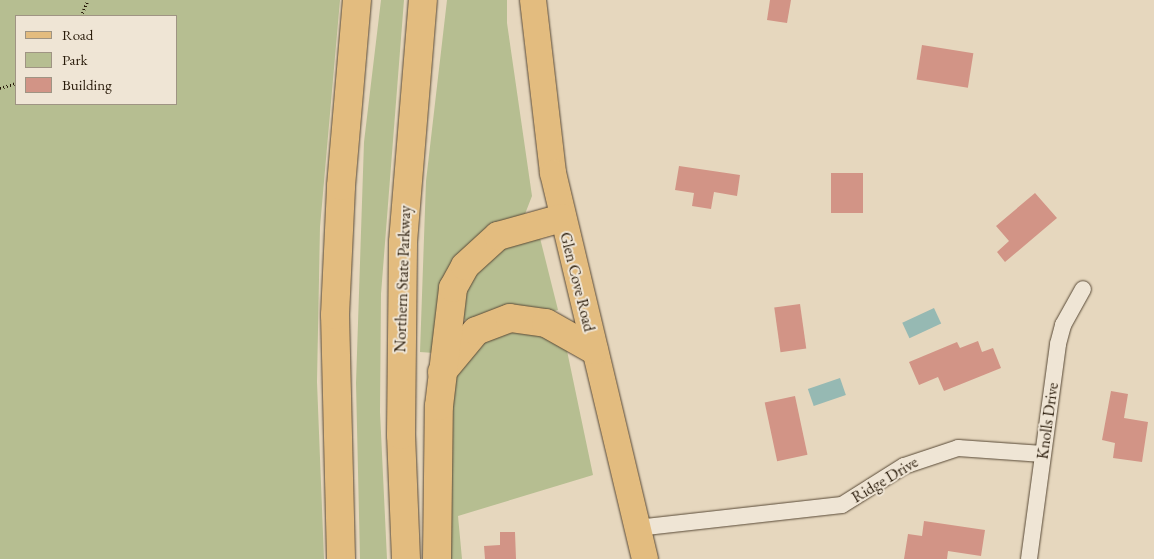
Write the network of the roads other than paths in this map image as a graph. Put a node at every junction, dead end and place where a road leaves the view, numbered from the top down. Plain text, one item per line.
1 (357, 0) edge
2 (423, 0) edge
3 (533, 0) edge
4 (562, 218) junction
5 (1083, 289) dead end
6 (594, 350) junction
7 (442, 373) junction
8 (1043, 454) junction
9 (637, 528) junction
10 (341, 559) edge
11 (406, 559) edge
12 (437, 559) edge
13 (645, 559) edge
14 (1029, 559) edge

1 - 10 highway
2 - 11 highway, Northern State Parkway
3 - 4 main road, Glen Cove Road
4 - 6 main road, Glen Cove Road
4 - 7 highway
5 - 8 street, Knolls Drive
6 - 7 highway
6 - 9 main road, Glen Cove Road
7 - 12 highway
8 - 9 street, Ridge Drive
8 - 14 street, Knolls Drive
9 - 13 main road, Glen Cove Road

